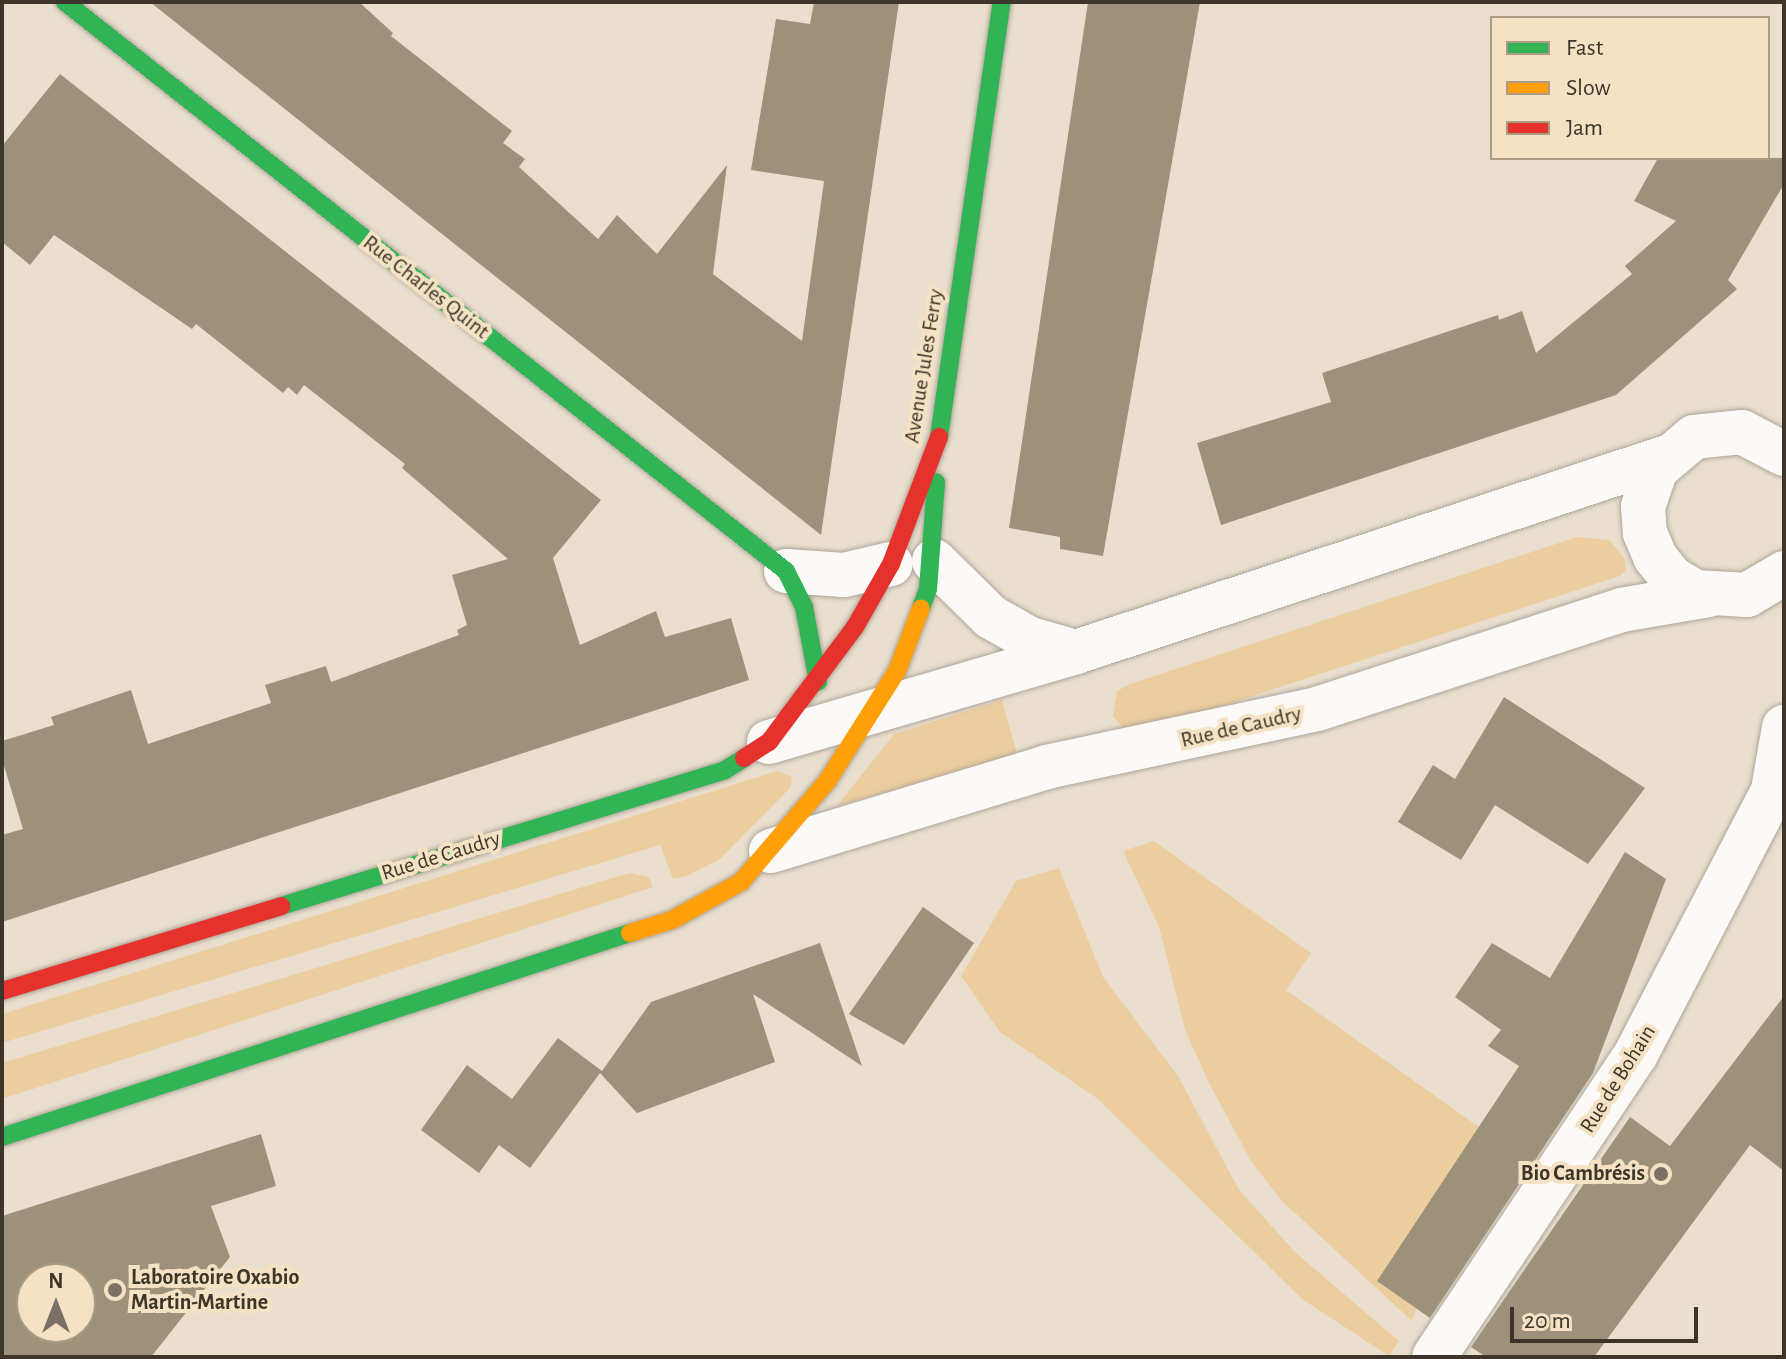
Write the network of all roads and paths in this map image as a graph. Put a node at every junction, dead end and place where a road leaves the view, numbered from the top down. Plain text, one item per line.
1 (65, 2) edge
2 (1002, 2) edge
3 (1778, 435) edge
4 (936, 455) junction
5 (1664, 458) junction
6 (934, 561) junction
7 (891, 564) junction
8 (786, 571) junction
9 (1784, 573) edge
10 (1709, 595) junction
11 (1076, 652) junction
12 (818, 682) junction
13 (875, 714) junction
14 (1784, 727) edge
15 (769, 742) junction
16 (1779, 777) edge
17 (771, 851) junction
18 (2, 991) edge
19 (2, 1137) edge
20 (1434, 1357) edge

1 - 8 main road, Rue Charles Quint
2 - 4 main road, Avenue Jules Ferry
3 - 5 street, Rue de Caudry
4 - 6 main road
4 - 7 main road, Avenue Jules Ferry
5 - 10 street
5 - 11 street, Rue de Caudry
6 - 11 street
6 - 13 main road
7 - 8 street
7 - 12 main road, Avenue Jules Ferry
8 - 12 main road, Rue Charles Quint
9 - 10 street, Rue de Caudry
10 - 17 street, Rue de Caudry
11 - 13 street, Rue de Caudry
12 - 15 main road, Avenue Jules Ferry
13 - 15 street, Rue de Caudry
13 - 17 main road, Rue de Caudry
14 - 16 street, Rue de Bohain
15 - 18 main road, Rue de Caudry
16 - 20 street, Rue de Bohain
17 - 19 main road, Rue de Caudry

